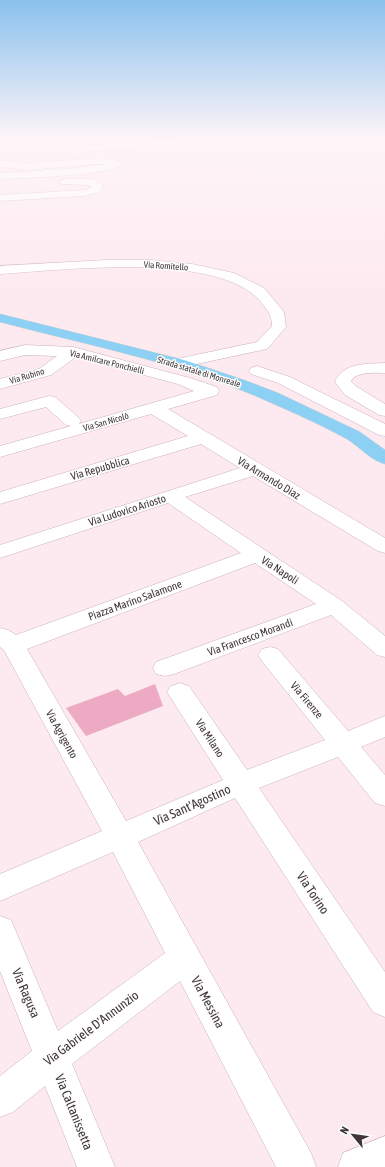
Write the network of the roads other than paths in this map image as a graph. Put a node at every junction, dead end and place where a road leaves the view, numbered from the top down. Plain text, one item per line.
1 (59, 194) edge
2 (0, 198) edge
3 (0, 270) edge
4 (0, 318) edge
5 (262, 346) junction
6 (73, 352) junction
7 (0, 356) edge
8 (178, 364) junction
9 (385, 368) edge
10 (257, 371) junction
11 (238, 383) junction
12 (0, 384) edge
13 (211, 391) joint
14 (154, 408) junction
15 (385, 411) edge
16 (0, 414) edge
17 (72, 422) dead end
18 (385, 431) edge
19 (201, 438) junction
20 (0, 452) edge
21 (385, 458) edge
22 (255, 469) junction
23 (170, 496) junction
24 (0, 498) edge
25 (385, 547) edge
26 (0, 552) edge
27 (257, 555) junction
28 (334, 606) junction
29 (6, 640) edge
30 (385, 649) edge
31 (270, 655) dead end
32 (165, 668) dead end
33 (180, 692) dead end
34 (385, 726) edge
35 (344, 744) junction
36 (241, 784) junction
37 (385, 795) edge
38 (120, 837) junction
39 (0, 888) edge
40 (0, 930) edge
41 (184, 958) junction
42 (385, 1001) edge
43 (53, 1057) junction
44 (0, 1099) edge
45 (385, 1155) edge
46 (96, 1167) edge
47 (297, 1167) edge
48 (357, 1167) edge

1 - 2 street
3 - 5 street, Via Romitello
4 - 8 main road, Strada statale di Monreale
5 - 8 street
5 - 10 street
6 - 7 street, Via Amilcare Ponchielli
6 - 12 street, Via Rubino
6 - 13 street, Via Amilcare Ponchielli
8 - 11 main road, Strada statale di Monreale
9 - 15 street
10 - 11 street
10 - 18 street
11 - 21 main road, Strada statale di Monreale
13 - 14 street, Via San Nicolò
14 - 19 street, Via Armando Diaz
14 - 20 street, Via San Nicolò
16 - 17 street
19 - 22 street, Via Armando Diaz
19 - 24 street, Via Repubblica
22 - 23 street, Via Ludovico Ariosto
22 - 25 street, Via Armando Diaz
23 - 26 street, Via Ludovico Ariosto
23 - 27 street, Via Napoli
27 - 28 street, Via Napoli
27 - 29 street, Piazza Marino Salamone
28 - 30 street, Via Napoli
28 - 32 street, Via Francesco Morandi
29 - 38 street, Via Agrigento
31 - 35 street, Via Firenze
33 - 36 street, Via Milano
34 - 35 street, Via Sant'Agostino
35 - 36 street, Via Sant'Agostino
35 - 37 street, Via Firenze
36 - 38 street, Via Sant'Agostino
36 - 42 street, Via Torino
38 - 39 street, Via Sant'Agostino
38 - 41 street, Via Messina
40 - 43 street, Via Ragusa
41 - 43 street, Via Gabriele D'Annunzio
41 - 47 street, Via Messina
43 - 44 street, Via Gabriele D'Annunzio
43 - 46 street, Via Caltanissetta
45 - 48 street

